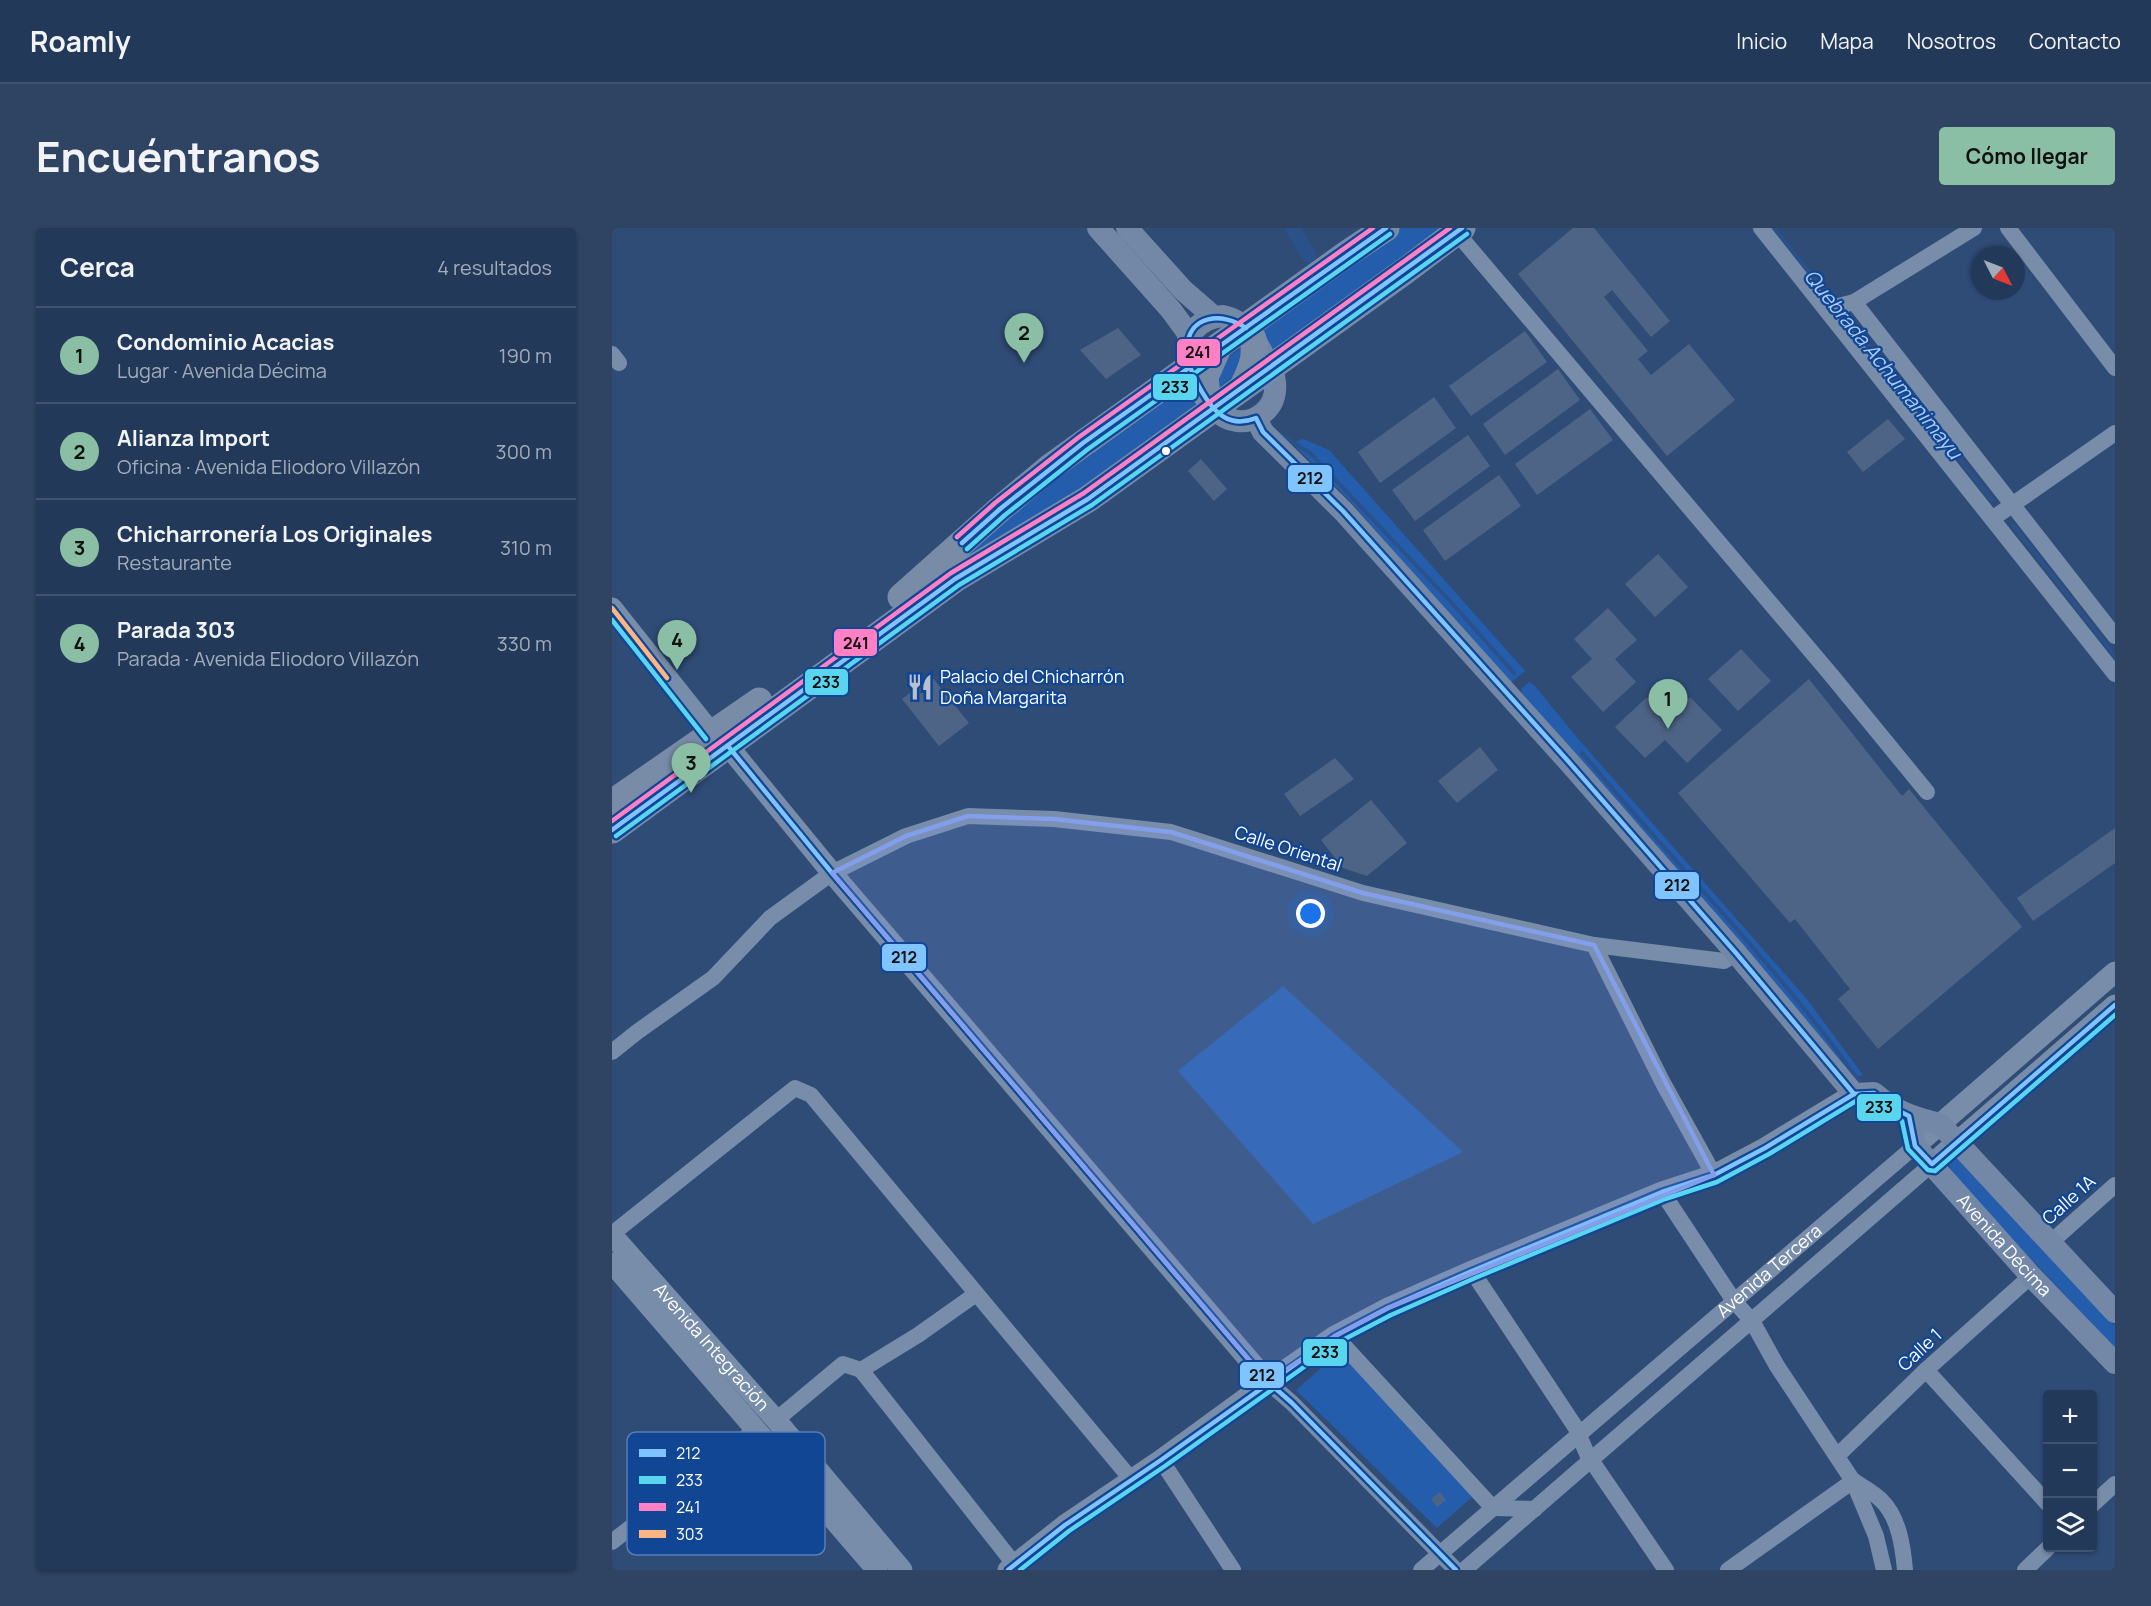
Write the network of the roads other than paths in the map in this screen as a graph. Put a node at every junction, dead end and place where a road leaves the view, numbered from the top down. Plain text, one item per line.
1 (1098, 228) edge
2 (1127, 228) edge
3 (1386, 228) edge
4 (1761, 228) edge
5 (1974, 228) edge
6 (2008, 228) edge
7 (1459, 230) edge
8 (1839, 306) junction
9 (1214, 317) junction
10 (1250, 333) junction
11 (1190, 336) junction
12 (1218, 348) junction
13 (1191, 367) junction
14 (1269, 368) junction
15 (2115, 368) edge
16 (1243, 386) junction
17 (1210, 402) junction
18 (1256, 418) junction
19 (2115, 434) edge
20 (2011, 505) junction
21 (1992, 519) junction
22 (612, 608) edge
23 (2115, 636) edge
24 (2115, 674) edge
25 (720, 740) junction
26 (1927, 792) dead end
27 (612, 803) edge
28 (612, 830) edge
29 (832, 873) junction
30 (1594, 945) junction
31 (1736, 953) junction
32 (2115, 972) edge
33 (2115, 1005) edge
34 (612, 1052) edge
35 (1854, 1094) junction
36 (1908, 1116) junction
37 (1940, 1124) junction
38 (1957, 1142) junction
39 (1915, 1146) junction
40 (1932, 1164) junction
41 (1714, 1175) junction
42 (2115, 1185) edge
43 (1662, 1192) junction
44 (612, 1234) edge
45 (2050, 1243) junction
46 (612, 1263) edge
47 (1472, 1271) junction
48 (2031, 1276) junction
49 (976, 1294) junction
50 (1734, 1301) junction
51 (2115, 1312) edge
52 (1752, 1321) junction
53 (1335, 1336) junction
54 (2115, 1363) edge
55 (861, 1370) junction
56 (1926, 1370) junction
57 (1268, 1382) junction
58 (776, 1420) junction
59 (755, 1430) joint
60 (752, 1432) edge
61 (786, 1432) edge
62 (1579, 1435) junction
63 (1836, 1456) junction
64 (1161, 1460) junction
65 (1591, 1460) junction
66 (825, 1478) edge
67 (1131, 1479) junction
68 (1853, 1481) junction
69 (2115, 1484) edge
70 (2043, 1499) edge
71 (2097, 1500) edge
72 (1493, 1508) junction
73 (1535, 1509) junction
74 (825, 1510) edge
75 (627, 1530) edge
76 (612, 1542) edge
77 (2044, 1552) edge
78 (1440, 1554) junction
79 (1011, 1567) edge
80 (877, 1570) edge
81 (902, 1570) edge
82 (1233, 1570) edge
83 (1421, 1570) edge
84 (1456, 1570) edge
85 (1464, 1570) edge
86 (1666, 1570) edge
87 (1728, 1570) edge
88 (1884, 1570) edge
89 (1905, 1570) edge
90 (2025, 1570) edge

1 - 11 main road
2 - 9 main road
3 - 10 highway
4 - 8 street
5 - 8 street
6 - 15 street
7 - 14 highway
7 - 26 street
8 - 20 street
8 - 21 street
9 - 10 main road
9 - 11 main road
10 - 12 highway
10 - 14 main road
10 - 16 highway
11 - 13 main road
12 - 13 highway
12 - 17 highway
13 - 17 main road
13 - 25 highway
14 - 16 highway
14 - 18 main road
16 - 17 highway
17 - 18 main road
17 - 25 highway
18 - 31 main road
19 - 20 street
20 - 21 street
20 - 23 street
21 - 24 street
22 - 25 street
25 - 27 highway
25 - 28 highway
25 - 29 street
29 - 30 street, Calle Oriental
29 - 34 street, Calle Oriental
29 - 57 street
30 - 31 street, Calle Oriental
30 - 41 street
31 - 35 main road
32 - 37 street, Avenida Tercera
33 - 38 street, Avenida Tercera
35 - 36 main road
35 - 41 street
36 - 37 main road
36 - 39 main road
37 - 38 main road, Avenida Décima
37 - 39 street, Avenida Tercera
38 - 40 street, Avenida Tercera
38 - 45 main road, Avenida Décima
39 - 40 main road, Avenida Décima
39 - 50 street, Avenida Tercera
40 - 48 main road, Avenida Décima
40 - 52 street, Avenida Tercera
41 - 43 street
42 - 45 street, Calle 1A
43 - 47 street
43 - 50 street
44 - 49 street
44 - 58 street, Avenida Integración
45 - 51 main road, Avenida Décima
46 - 59 street, Avenida Integración
47 - 53 street
47 - 62 street
48 - 54 main road, Avenida Décima
48 - 56 street, Calle 1
49 - 55 street
49 - 67 street
50 - 52 street
50 - 62 street, Avenida Tercera
52 - 63 street
52 - 65 street, Avenida Tercera
53 - 57 street
53 - 72 street
55 - 58 street
55 - 79 street
56 - 63 street, Calle 1
56 - 70 street
57 - 64 street
57 - 78 street
58 - 61 street, Avenida Integración
59 - 60 street
62 - 65 street
62 - 72 street, Avenida Tercera
63 - 68 street
64 - 67 street
64 - 82 street
65 - 73 street, Avenida Tercera
65 - 86 street
66 - 81 street, Avenida Integración
67 - 79 street
68 - 87 street
68 - 88 street
68 - 89 street
69 - 71 street
72 - 73 street
72 - 78 street, Avenida Tercera
73 - 85 street, Avenida Tercera
74 - 80 street, Avenida Integración
75 - 76 street
77 - 90 street
78 - 83 street, Avenida Tercera
78 - 84 street

